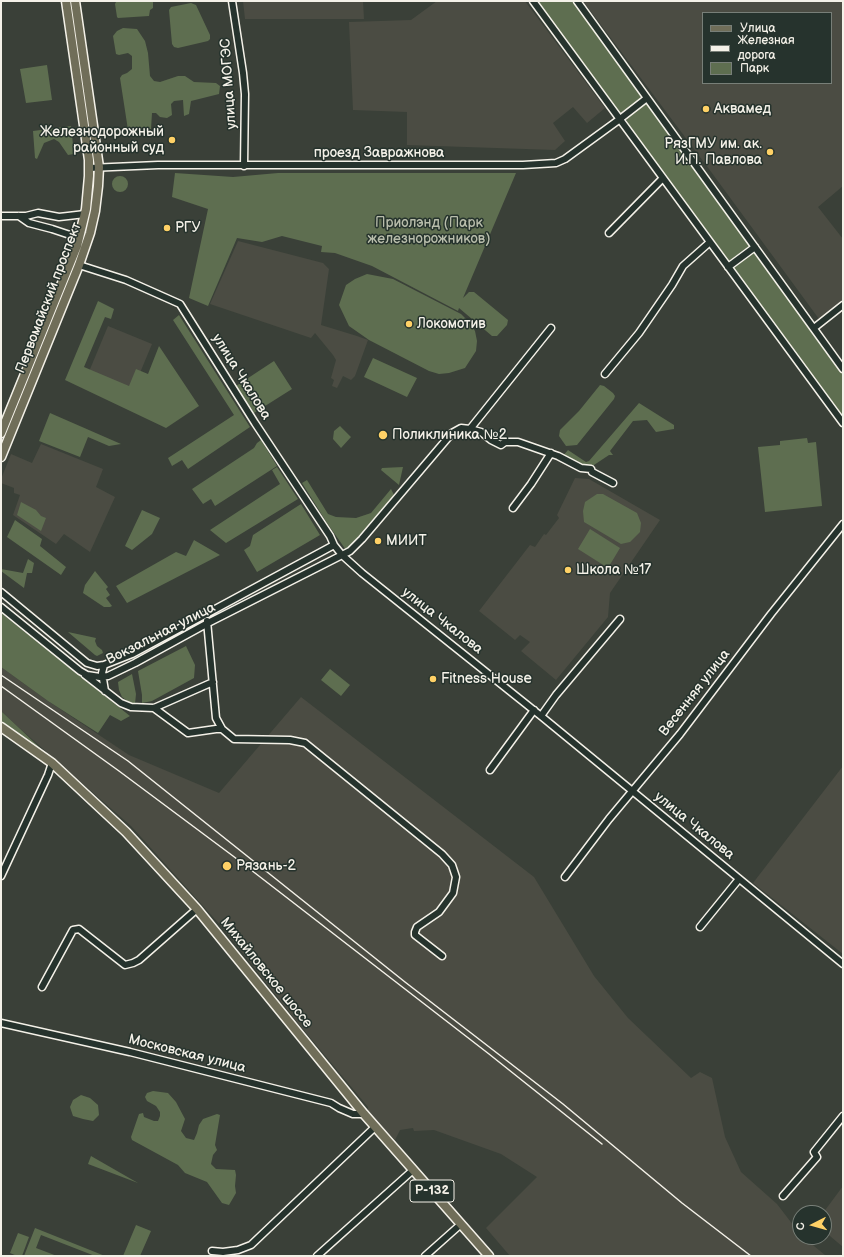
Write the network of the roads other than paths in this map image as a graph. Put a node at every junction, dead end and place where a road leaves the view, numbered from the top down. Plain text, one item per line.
1 (66, 1) edge
2 (75, 1) edge
3 (232, 1) edge
4 (533, 1) edge
5 (577, 1) edge
6 (647, 98) junction
7 (620, 119) junction
8 (244, 166) junction
9 (99, 167) junction
10 (89, 168) junction
11 (663, 178) junction
12 (85, 214) junction
13 (1, 216) edge
14 (19, 216) junction
15 (610, 233) dead end
16 (79, 238) junction
17 (710, 242) junction
18 (755, 247) junction
19 (79, 265) junction
20 (728, 267) junction
21 (843, 305) edge
22 (551, 328) dead end
23 (814, 328) junction
24 (843, 368) edge
25 (605, 374) dead end
26 (843, 423) edge
27 (470, 429) junction
28 (1, 433) edge
29 (550, 453) junction
30 (1, 457) edge
31 (613, 483) dead end
32 (513, 508) dead end
33 (843, 524) edge
34 (334, 545) junction
35 (342, 555) junction
36 (1, 592) edge
37 (1, 607) edge
38 (205, 614) junction
39 (620, 619) dead end
40 (208, 623) junction
41 (104, 665) junction
42 (80, 671) junction
43 (102, 676) junction
44 (213, 682) junction
45 (105, 691) junction
46 (154, 708) junction
47 (534, 710) junction
48 (541, 716) junction
49 (1, 727) edge
50 (222, 729) junction
51 (52, 763) junction
52 (490, 770) dead end
53 (632, 791) junction
54 (1, 876) edge
55 (565, 877) dead end
56 (739, 878) junction
57 (197, 909) junction
58 (700, 927) dead end
59 (442, 956) dead end
60 (843, 964) edge
61 (42, 987) dead end
62 (1, 1022) edge
63 (364, 1114) junction
64 (843, 1116) edge
65 (375, 1127) junction
66 (413, 1170) junction
67 (783, 1196) dead end
68 (461, 1224) junction
69 (212, 1251) dead end
70 (318, 1256) edge
71 (425, 1256) edge
72 (489, 1256) edge

1 - 10 main road, Первомайский проспект
2 - 9 main road, Первомайский проспект
3 - 8 street, улица МОГЭС
4 - 7 street
5 - 6 street
6 - 7 street, проезд Завражнова
6 - 18 street
7 - 8 street, проезд Завражнова
7 - 11 street
8 - 9 street, проезд Завражнова
9 - 10 street, проезд Завражнова
9 - 19 main road, Первомайский проспект
10 - 12 main road, Первомайский проспект
11 - 15 street
11 - 17 street
12 - 14 street
12 - 16 main road, Первомайский проспект
13 - 14 street
14 - 16 street
16 - 28 main road, Первомайский проспект
17 - 20 street
17 - 25 street
18 - 20 street
18 - 23 street
19 - 30 main road, Первомайский проспект
19 - 34 street, улица Чкалова
20 - 26 street
21 - 23 street
22 - 27 street
23 - 24 street
27 - 29 street
27 - 35 street, Вокзальная улица
29 - 31 street
29 - 32 street
33 - 53 street, Весенняя улица
34 - 35 street, улица Чкалова
34 - 38 street, Вокзальная улица
35 - 40 street, Вокзальная улица
35 - 47 street, улица Чкалова
36 - 41 street, Вокзальная улица
37 - 42 street, Вокзальная улица
38 - 40 street
38 - 41 street, Вокзальная улица
39 - 48 street
40 - 43 street, Вокзальная улица
40 - 44 street
41 - 43 street
42 - 43 street, Вокзальная улица
42 - 45 street
43 - 45 street
44 - 46 street
44 - 50 street
45 - 46 street
46 - 50 street
47 - 48 street, улица Чкалова
47 - 52 street
48 - 53 street, улица Чкалова
49 - 51 main road, Михайловское шоссе
50 - 59 street
51 - 54 street
51 - 57 main road, Михайловское шоссе
53 - 55 street, Весенняя улица
53 - 56 street, улица Чкалова
56 - 58 street
56 - 60 street, улица Чкалова
57 - 61 street
57 - 63 main road, Михайловское шоссе
62 - 63 street, Московская улица
63 - 65 main road, Михайловское шоссе
64 - 67 street
65 - 66 main road, Михайловское шоссе / Р-132
65 - 69 street
66 - 68 main road, Михайловское шоссе / Р-132
66 - 70 street
68 - 71 street
68 - 72 main road, Михайловское шоссе / Р-132

